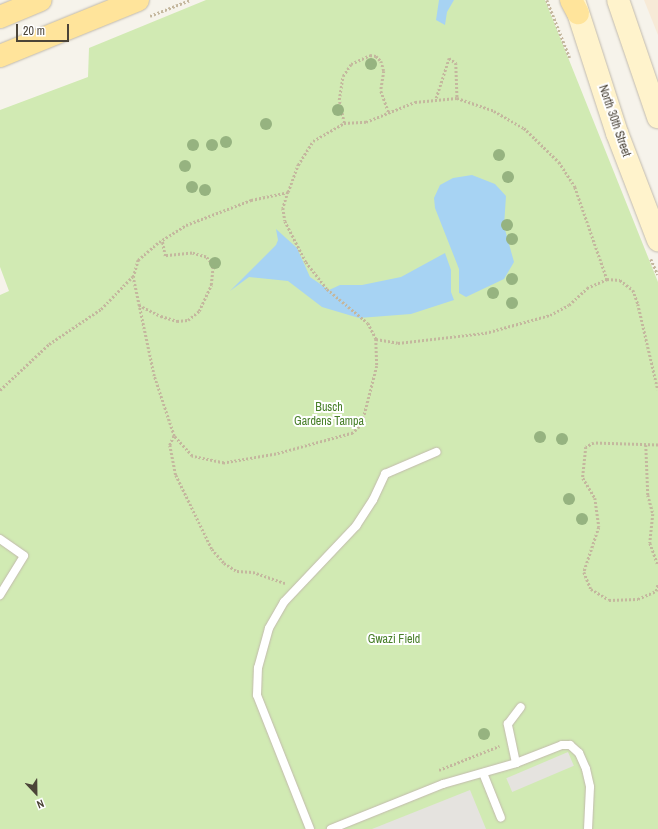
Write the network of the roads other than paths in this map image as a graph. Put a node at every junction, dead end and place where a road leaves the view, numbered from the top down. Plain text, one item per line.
1 (41, 0) edge
2 (116, 0) edge
3 (138, 0) edge
4 (618, 0) edge
5 (574, 4) edge
6 (0, 16) edge
7 (0, 56) edge
8 (658, 117) edge
9 (658, 240) edge
10 (436, 452) dead end
11 (0, 539) edge
12 (0, 596) edge
13 (521, 706) dead end
14 (516, 763) junction
15 (483, 773) junction
16 (501, 818) dead end
17 (310, 829) edge
18 (331, 829) edge
19 (588, 829) edge

1 - 6 main road
2 - 7 main road
3 - 7 main road
4 - 8 main road
5 - 9 main road, North 30th Street
10 - 17 lane
11 - 12 lane
13 - 14 lane
14 - 15 lane
14 - 19 lane
15 - 16 lane
15 - 18 lane

